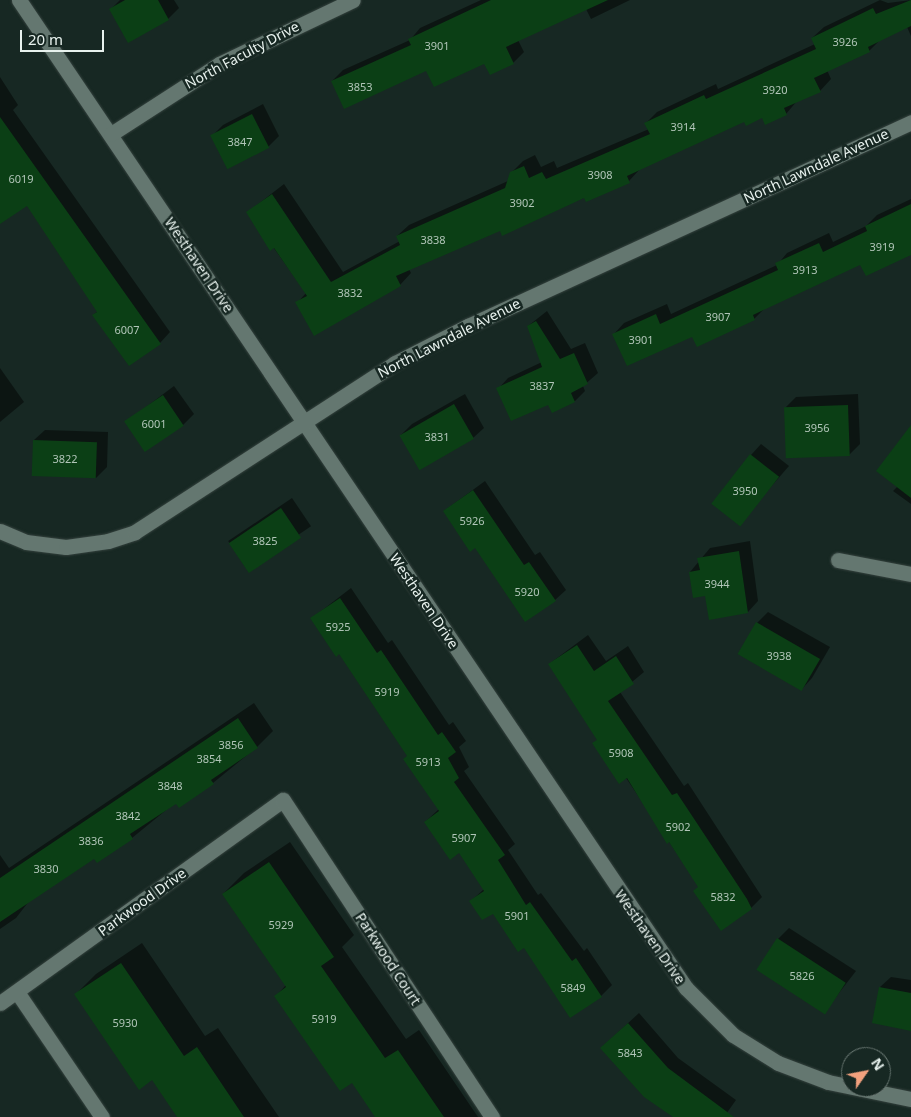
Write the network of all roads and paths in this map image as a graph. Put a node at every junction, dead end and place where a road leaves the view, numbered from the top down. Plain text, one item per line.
1 (19, 0) edge
2 (353, 0) edge
3 (911, 122) edge
4 (110, 134) junction
5 (304, 421) junction
6 (0, 531) edge
7 (838, 560) dead end
8 (911, 574) edge
9 (283, 800) joint
10 (17, 992) junction
11 (0, 1003) edge
12 (911, 1099) edge
13 (102, 1117) edge
14 (492, 1117) edge

1 - 4 street, Westhaven Drive
2 - 4 street, North Faculty Drive
3 - 5 street, North Lawndale Avenue
4 - 5 street, Westhaven Drive
5 - 6 street, North Lawndale Avenue
5 - 12 street, Westhaven Drive
7 - 8 street
9 - 10 street, Parkwood Drive
9 - 14 street, Parkwood Court
10 - 11 street, Parkwood Drive
10 - 13 street

